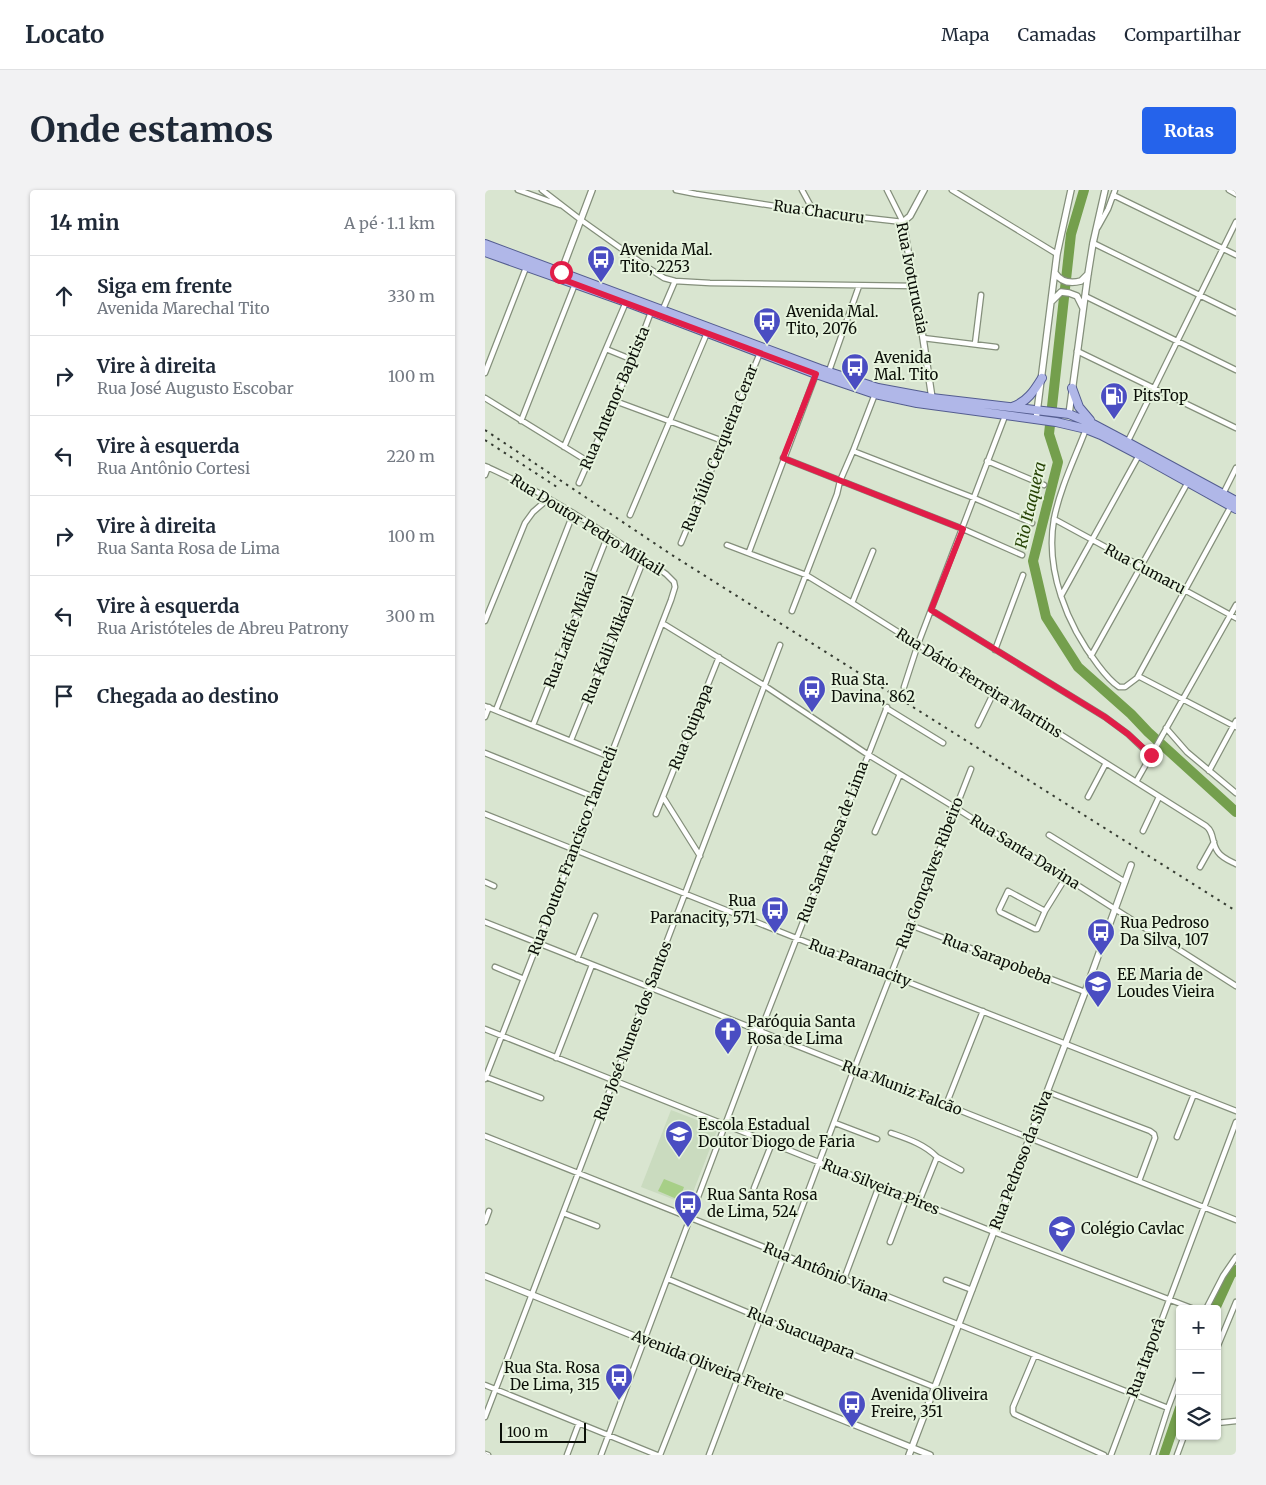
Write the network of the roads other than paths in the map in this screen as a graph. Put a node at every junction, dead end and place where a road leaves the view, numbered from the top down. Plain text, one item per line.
1 (519, 190) edge
2 (542, 190) edge
3 (591, 190) edge
4 (676, 190) edge
5 (802, 190) edge
6 (887, 190) edge
7 (925, 190) edge
8 (952, 190) edge
9 (1071, 190) edge
10 (1105, 190) edge
11 (1229, 190) edge
12 (1114, 192) edge
13 (1236, 194) edge
14 (563, 206) junction
15 (815, 212) junction
16 (581, 220) junction
17 (903, 222) junction
18 (1236, 222) edge
19 (1096, 230) junction
20 (1093, 243) junction
21 (485, 244) edge
22 (1223, 248) junction
23 (485, 252) edge
24 (1057, 254) junction
25 (1236, 254) edge
26 (528, 263) junction
27 (1055, 273) junction
28 (1088, 274) junction
29 (560, 275) junction
30 (675, 281) junction
31 (575, 284) junction
32 (859, 286) junction
33 (915, 286) junction
34 (981, 295) dead end
35 (1200, 295) junction
36 (1085, 296) junction
37 (626, 302) junction
38 (1050, 303) junction
39 (663, 309) junction
40 (1083, 310) junction
41 (651, 312) junction
42 (1236, 313) edge
43 (707, 333) junction
44 (923, 338) junction
45 (1177, 341) junction
46 (975, 344) junction
47 (996, 347) dead end
48 (606, 349) junction
49 (1077, 351) junction
50 (759, 353) junction
51 (633, 360) junction
52 (1236, 370) edge
53 (829, 372) junction
54 (485, 374) edge
55 (816, 374) junction
56 (1042, 378) junction
57 (1071, 388) junction
58 (1154, 388) junction
59 (875, 394) junction
60 (485, 398) edge
61 (932, 398) junction
62 (615, 401) junction
63 (1007, 408) junction
64 (1040, 410) junction
65 (1005, 416) junction
66 (1063, 419) junction
67 (1040, 420) junction
68 (521, 421) junction
69 (669, 421) junction
70 (1093, 424) junction
71 (1236, 428) edge
72 (1086, 429) junction
73 (723, 441) junction
74 (1126, 444) junction
75 (564, 447) junction
76 (853, 451) junction
77 (1139, 454) junction
78 (783, 458) junction
79 (589, 462) junction
80 (987, 462) junction
81 (487, 466) edge
82 (1236, 468) edge
83 (485, 475) edge
84 (840, 481) junction
85 (1189, 482) junction
86 (579, 483) dead end
87 (1044, 485) dead end
88 (1204, 491) junction
89 (1223, 494) junction
90 (974, 498) junction
91 (548, 499) junction
92 (1234, 505) edge
93 (573, 514) junction
94 (630, 515) dead end
95 (1054, 519) junction
96 (1033, 523) dead end
97 (963, 529) junction
98 (608, 536) junction
99 (1093, 540) junction
100 (681, 543) dead end
101 (727, 545) dead end
102 (749, 552) junction
103 (873, 552) dead end
104 (1022, 555) dead end
105 (644, 559) junction
106 (1142, 566) junction
107 (806, 575) junction
108 (1023, 575) dead end
109 (1185, 590) junction
110 (1061, 596) junction
111 (851, 603) junction
112 (1236, 605) edge
113 (931, 610) junction
114 (792, 611) dead end
115 (1231, 615) junction
116 (1236, 618) edge
117 (485, 621) edge
118 (662, 623) junction
119 (918, 644) junction
120 (780, 645) dead end
121 (995, 650) junction
122 (1091, 656) junction
123 (719, 658) junction
124 (1138, 676) junction
125 (765, 686) junction
126 (904, 687) dead end
127 (994, 692) junction
128 (1183, 699) junction
129 (487, 706) edge
130 (495, 710) junction
131 (485, 717) edge
132 (1236, 721) edge
133 (533, 725) junction
134 (978, 725) dead end
135 (1235, 727) edge
136 (1166, 728) junction
137 (571, 740) junction
138 (943, 743) dead end
139 (485, 753) edge
140 (1152, 753) junction
141 (867, 754) junction
142 (610, 757) junction
143 (1106, 764) junction
144 (971, 769) dead end
145 (1209, 771) junction
146 (900, 774) junction
147 (1136, 782) junction
148 (1236, 794) edge
149 (1159, 796) junction
150 (593, 797) junction
151 (663, 797) junction
152 (1088, 798) dead end
153 (956, 808) junction
154 (485, 814) edge
155 (656, 814) dead end
156 (1143, 831) dead end
157 (875, 832) dead end
158 (1049, 835) dead end
159 (1213, 842) junction
160 (574, 850) junction
161 (700, 856) junction
162 (1236, 864) edge
163 (1131, 865) dead end
164 (1200, 867) dead end
165 (1066, 877) junction
166 (485, 882) edge
167 (1125, 882) junction
168 (494, 886) dead end
169 (685, 894) junction
170 (1116, 910) junction
171 (1045, 911) junction
172 (595, 916) dead end
173 (485, 922) edge
174 (910, 925) junction
175 (796, 938) junction
176 (537, 943) junction
177 (577, 959) junction
178 (592, 965) junction
179 (495, 966) dead end
180 (891, 975) junction
181 (524, 979) junction
182 (1236, 986) edge
183 (649, 988) junction
184 (1085, 992) junction
185 (983, 1011) junction
186 (485, 1029) edge
187 (761, 1032) junction
188 (502, 1036) junction
189 (1066, 1044) junction
190 (556, 1058) junction
191 (854, 1069) junction
192 (485, 1078) edge
193 (614, 1081) junction
194 (1048, 1092) junction
195 (1194, 1094) junction
196 (541, 1098) dead end
197 (946, 1105) junction
198 (1236, 1111) edge
199 (1236, 1122) edge
200 (835, 1123) junction
201 (726, 1125) junction
202 (891, 1132) dead end
203 (485, 1136) edge
204 (1177, 1137) dead end
205 (1030, 1138) junction
206 (877, 1139) dead end
207 (772, 1144) junction
208 (937, 1157) junction
209 (819, 1162) junction
210 (961, 1170) dead end
211 (579, 1173) junction
212 (1139, 1181) junction
213 (879, 1186) junction
214 (754, 1188) dead end
215 (907, 1197) junction
216 (919, 1202) junction
217 (1204, 1207) junction
218 (489, 1211) dead end
219 (563, 1213) junction
220 (691, 1218) junction
221 (1236, 1220) edge
222 (485, 1222) edge
223 (597, 1226) dead end
224 (994, 1232) junction
225 (890, 1242) dead end
226 (784, 1256) junction
227 (1236, 1257) edge
228 (485, 1276) edge
229 (668, 1279) junction
230 (844, 1279) junction
231 (946, 1280) dead end
232 (972, 1290) junction
233 (532, 1294) junction
234 (1168, 1300) junction
235 (1236, 1302) edge
236 (1182, 1305) edge
237 (1208, 1305) edge
238 (761, 1318) junction
239 (959, 1326) junction
240 (1221, 1338) edge
241 (645, 1340) junction
242 (1035, 1356) junction
243 (697, 1361) junction
244 (739, 1378) junction
245 (485, 1385) edge
246 (935, 1386) junction
247 (1176, 1387) edge
248 (495, 1390) junction
249 (1133, 1394) junction
250 (1168, 1408) junction
251 (485, 1417) edge
252 (1236, 1421) edge
253 (579, 1423) junction
254 (1221, 1423) edge
255 (609, 1435) junction
256 (1183, 1440) edge
257 (912, 1448) junction
258 (567, 1455) edge
259 (601, 1455) edge
260 (659, 1455) edge
261 (709, 1455) edge
262 (909, 1455) edge
263 (930, 1455) edge
264 (1103, 1455) edge
265 (1111, 1455) edge
266 (1153, 1455) edge
267 (1177, 1455) edge

1 - 14 street
2 - 14 street
3 - 16 street
4 - 15 street, Rua Chacuru
5 - 15 street
6 - 17 street, Rua Ivoturucaia
7 - 17 street
8 - 24 street
9 - 24 street
10 - 19 street
11 - 13 street
12 - 19 street
12 - 22 street
14 - 16 street
15 - 17 street, Rua Chacuru
16 - 29 street
16 - 30 street
17 - 33 street, Rua Ivoturucaia
18 - 22 street
19 - 20 street
20 - 28 street
20 - 35 street
21 - 26 main road
22 - 25 street
22 - 35 street
23 - 26 main road
24 - 27 street
26 - 29 main road
26 - 54 street
27 - 28 street
27 - 38 street
28 - 36 street
29 - 31 main road
29 - 39 main road
30 - 32 street
30 - 39 street
31 - 37 main road
31 - 68 street
32 - 33 street
32 - 53 street
33 - 44 street, Rua Ivoturucaia
34 - 46 street
35 - 42 street
35 - 45 street
36 - 40 street
36 - 45 street
37 - 41 main road
37 - 48 street
38 - 40 street
38 - 56 street
39 - 53 main road
40 - 49 street
41 - 43 main road
41 - 51 street, Rua Antenor Baptista
43 - 50 main road
43 - 69 street
44 - 46 street
44 - 61 street, Rua Ivoturucaia
45 - 52 street
45 - 58 street
46 - 47 street
48 - 51 street
48 - 75 street
49 - 57 street
49 - 58 street
50 - 55 main road
50 - 73 street, Rua Júlio Cerqueira Cerar
51 - 62 street, Rua Antenor Baptista
53 - 61 main road
55 - 59 main road
55 - 78 street
56 - 63 main road
56 - 64 street
57 - 66 street
57 - 70 main road
58 - 71 street
58 - 74 street
59 - 65 main road
59 - 76 street
60 - 68 street
61 - 63 main road
62 - 69 street
62 - 79 street, Rua Antenor Baptista
63 - 64 main road
64 - 66 main road
64 - 67 street
65 - 67 main road
65 - 80 street
66 - 67 main road
66 - 70 main road
66 - 72 main road
68 - 75 street
69 - 73 street
69 - 94 street
70 - 74 main road
72 - 74 main road
72 - 95 street
73 - 100 street, Rua Júlio Cerqueira Cerar
74 - 77 main road
74 - 89 main road
75 - 79 street
76 - 84 street
76 - 90 street
77 - 85 main road
77 - 99 street
78 - 84 street
78 - 102 street
79 - 86 street, Rua Antenor Baptista
80 - 87 street
80 - 90 street
81 - 83 street
81 - 91 street, Rua Doutor Pedro Mikail
82 - 89 street
84 - 97 street
84 - 107 street
85 - 88 main road
85 - 106 street
88 - 89 main road
88 - 92 main road
89 - 92 main road
90 - 96 street
90 - 97 street
91 - 93 street, Rua Doutor Pedro Mikail
91 - 117 street
92 - 109 street
93 - 98 street, Rua Doutor Pedro Mikail
93 - 130 street
95 - 99 street, Rua Cumaru
95 - 110 street
97 - 104 street
97 - 113 street
98 - 105 street, Rua Doutor Pedro Mikail
98 - 133 street, Rua Latife Mikail
99 - 106 street, Rua Cumaru
99 - 110 street
101 - 102 street, Rua Dário Ferreira Martins
102 - 107 street, Rua Dário Ferreira Martins
103 - 111 street
105 - 118 street, Rua Doutor Pedro Mikail
105 - 137 street, Rua Kalil Mikail
106 - 109 street, Rua Cumaru
106 - 122 street
107 - 111 street, Rua Dário Ferreira Martins
107 - 114 street
108 - 121 street
109 - 115 street, Rua Cumaru
109 - 124 street
110 - 122 street
111 - 119 street, Rua Dário Ferreira Martins
112 - 115 street
113 - 119 street
113 - 121 street
115 - 116 street, Rua Cumaru
115 - 128 street
118 - 123 street, Rua Santa Davina
118 - 142 street, Rua Doutor Francisco Tancredi
119 - 126 street
119 - 127 street, Rua Dário Ferreira Martins
120 - 125 street, Rua José Nunes dos Santos
121 - 140 street
122 - 124 street
123 - 125 street, Rua Santa Davina
123 - 151 street, Rua Quipapa
124 - 128 street
125 - 141 street, Rua Santa Davina
125 - 161 street, Rua José Nunes dos Santos
127 - 134 street
127 - 143 street, Rua Dário Ferreira Martins
128 - 135 street
128 - 136 street
129 - 130 street
129 - 131 street
130 - 133 street
132 - 135 street
133 - 137 street
135 - 145 street
136 - 140 street
136 - 145 street
137 - 142 street
138 - 141 street, Rua Santa Rosa de Lima
139 - 150 street
140 - 147 street
141 - 146 street, Rua Santa Davina
141 - 175 street, Rua Santa Rosa de Lima
142 - 150 street, Rua Doutor Francisco Tancredi
143 - 147 street, Rua Dário Ferreira Martins
143 - 152 street
144 - 153 street, Rua Gonçalves Ribeiro
145 - 148 street
146 - 153 street, Rua Santa Davina
146 - 157 street
147 - 149 street, Rua Dário Ferreira Martins
149 - 156 street
149 - 159 street, Rua Dário Ferreira Martins
150 - 160 street, Rua Doutor Francisco Tancredi
151 - 155 street, Rua Quipapa
151 - 161 street
153 - 165 street, Rua Santa Davina
153 - 174 street, Rua Gonçalves Ribeiro
154 - 160 street, Rua Paranacity
158 - 167 street
159 - 162 street, Rua Dário Ferreira Martins
159 - 164 street
160 - 169 street, Rua Paranacity
160 - 176 street, Rua Doutor Francisco Tancredi
161 - 169 street, Rua José Nunes dos Santos
163 - 167 street, Rua Pedroso da Silva
165 - 170 street, Rua Santa Davina
165 - 171 street
166 - 168 street
167 - 170 street, Rua Pedroso da Silva
169 - 175 street, Rua Paranacity
169 - 183 street, Rua José Nunes dos Santos
170 - 182 street, Rua Santa Davina
170 - 184 street, Rua Pedroso da Silva
171 - 171 street
172 - 177 street
173 - 176 street, Rua Muniz Falcão
174 - 180 street, Rua Gonçalves Ribeiro
174 - 184 street, Rua Sarapobeba
175 - 180 street, Rua Paranacity
175 - 187 street, Rua Santa Rosa de Lima
176 - 177 street, Rua Muniz Falcão
176 - 181 street, Rua Doutor Francisco Tancredi
177 - 178 street, Rua Muniz Falcão
178 - 183 street, Rua Muniz Falcão
178 - 190 street
179 - 181 street
180 - 185 street, Rua Paranacity
180 - 191 street, Rua Gonçalves Ribeiro
181 - 188 street, Rua Doutor Francisco Tancredi
183 - 187 street, Rua Muniz Falcão
183 - 193 street, Rua José Nunes dos Santos
184 - 189 street, Rua Pedroso da Silva
185 - 189 street, Rua Paranacity
185 - 197 street
186 - 188 street, Rua Silveira Pires
187 - 191 street, Rua Muniz Falcão
187 - 201 street, Rua Santa Rosa de Lima
188 - 190 street, Rua Silveira Pires
188 - 192 street, Rua Doutor Francisco Tancredi
189 - 194 street, Rua Pedroso da Silva
189 - 195 street, Rua Paranacity
190 - 193 street, Rua Silveira Pires
191 - 197 street, Rua Muniz Falcão
191 - 200 street, Rua Gonçalves Ribeiro
192 - 196 street
193 - 201 street, Rua Silveira Pires
193 - 211 street, Rua José Nunes dos Santos
194 - 205 street, Rua Pedroso da Silva
194 - 212 street
195 - 198 street, Rua Paranacity
195 - 204 street
197 - 205 street, Rua Muniz Falcão
199 - 217 street, Rua Itaporâ
200 - 206 street
200 - 209 street, Rua Gonçalves Ribeiro
201 - 207 street, Rua Silveira Pires
201 - 220 street, Rua Santa Rosa de Lima
202 - 208 street
203 - 211 street, Rua Antônio Viana
205 - 212 street, Rua Muniz Falcão
205 - 224 street, Rua Pedroso da Silva
207 - 209 street, Rua Silveira Pires
207 - 214 street
208 - 210 street
208 - 216 street
209 - 213 street, Rua Silveira Pires
209 - 226 street, Rua Gonçalves Ribeiro
211 - 219 street, Rua José Nunes dos Santos
211 - 220 street, Rua Antônio Viana
212 - 217 street, Rua Muniz Falcão
213 - 215 street, Rua Silveira Pires
213 - 230 street
215 - 216 street, Rua Silveira Pires
215 - 225 street
216 - 224 street, Rua Silveira Pires
217 - 221 street, Rua Muniz Falcão
217 - 234 street, Rua Itaporâ
218 - 222 street
219 - 223 street
219 - 233 street, Rua José Nunes dos Santos
220 - 226 street, Rua Antônio Viana
220 - 229 street, Rua Santa Rosa de Lima
224 - 232 street, Rua Pedroso da Silva
224 - 234 street, Rua Silveira Pires
226 - 230 street, Rua Antônio Viana
226 - 238 street, Rua Gonçalves Ribeiro
227 - 237 street
228 - 233 street, Avenida Oliveira Freire
229 - 238 street, Rua Suacuapara
229 - 241 street, Rua Santa Rosa de Lima
230 - 239 street, Rua Antônio Viana
231 - 232 street
232 - 239 street, Rua Pedroso da Silva
233 - 241 street, Avenida Oliveira Freire
233 - 248 street, Rua José Nunes dos Santos
234 - 236 street, Rua Silveira Pires
234 - 249 street, Rua Itaporâ
235 - 240 street
238 - 244 street, Rua Gonçalves Ribeiro
238 - 246 street, Rua Suacuapara
239 - 242 street, Rua Antônio Viana
239 - 246 street, Rua Pedroso da Silva
241 - 243 street, Avenida Oliveira Freire
241 - 255 street, Rua Santa Rosa de Lima
242 - 249 street, Rua Antônio Viana
242 - 264 street
243 - 244 street, Avenida Oliveira Freire
243 - 260 street
244 - 257 street, Avenida Oliveira Freire
244 - 261 street, Rua Gonçalves Ribeiro
245 - 248 street
246 - 257 street, Rua Pedroso da Silva
247 - 250 street
248 - 251 street, Rua José Nunes dos Santos
248 - 253 street
249 - 250 street, Rua Antônio Viana
249 - 265 street, Rua Itaporâ
250 - 266 street
252 - 254 street
253 - 255 street
253 - 258 street
255 - 259 street, Rua Santa Rosa de Lima
255 - 260 street
256 - 267 street
257 - 262 street, Rua Pedroso da Silva
257 - 263 street, Avenida Oliveira Freire

